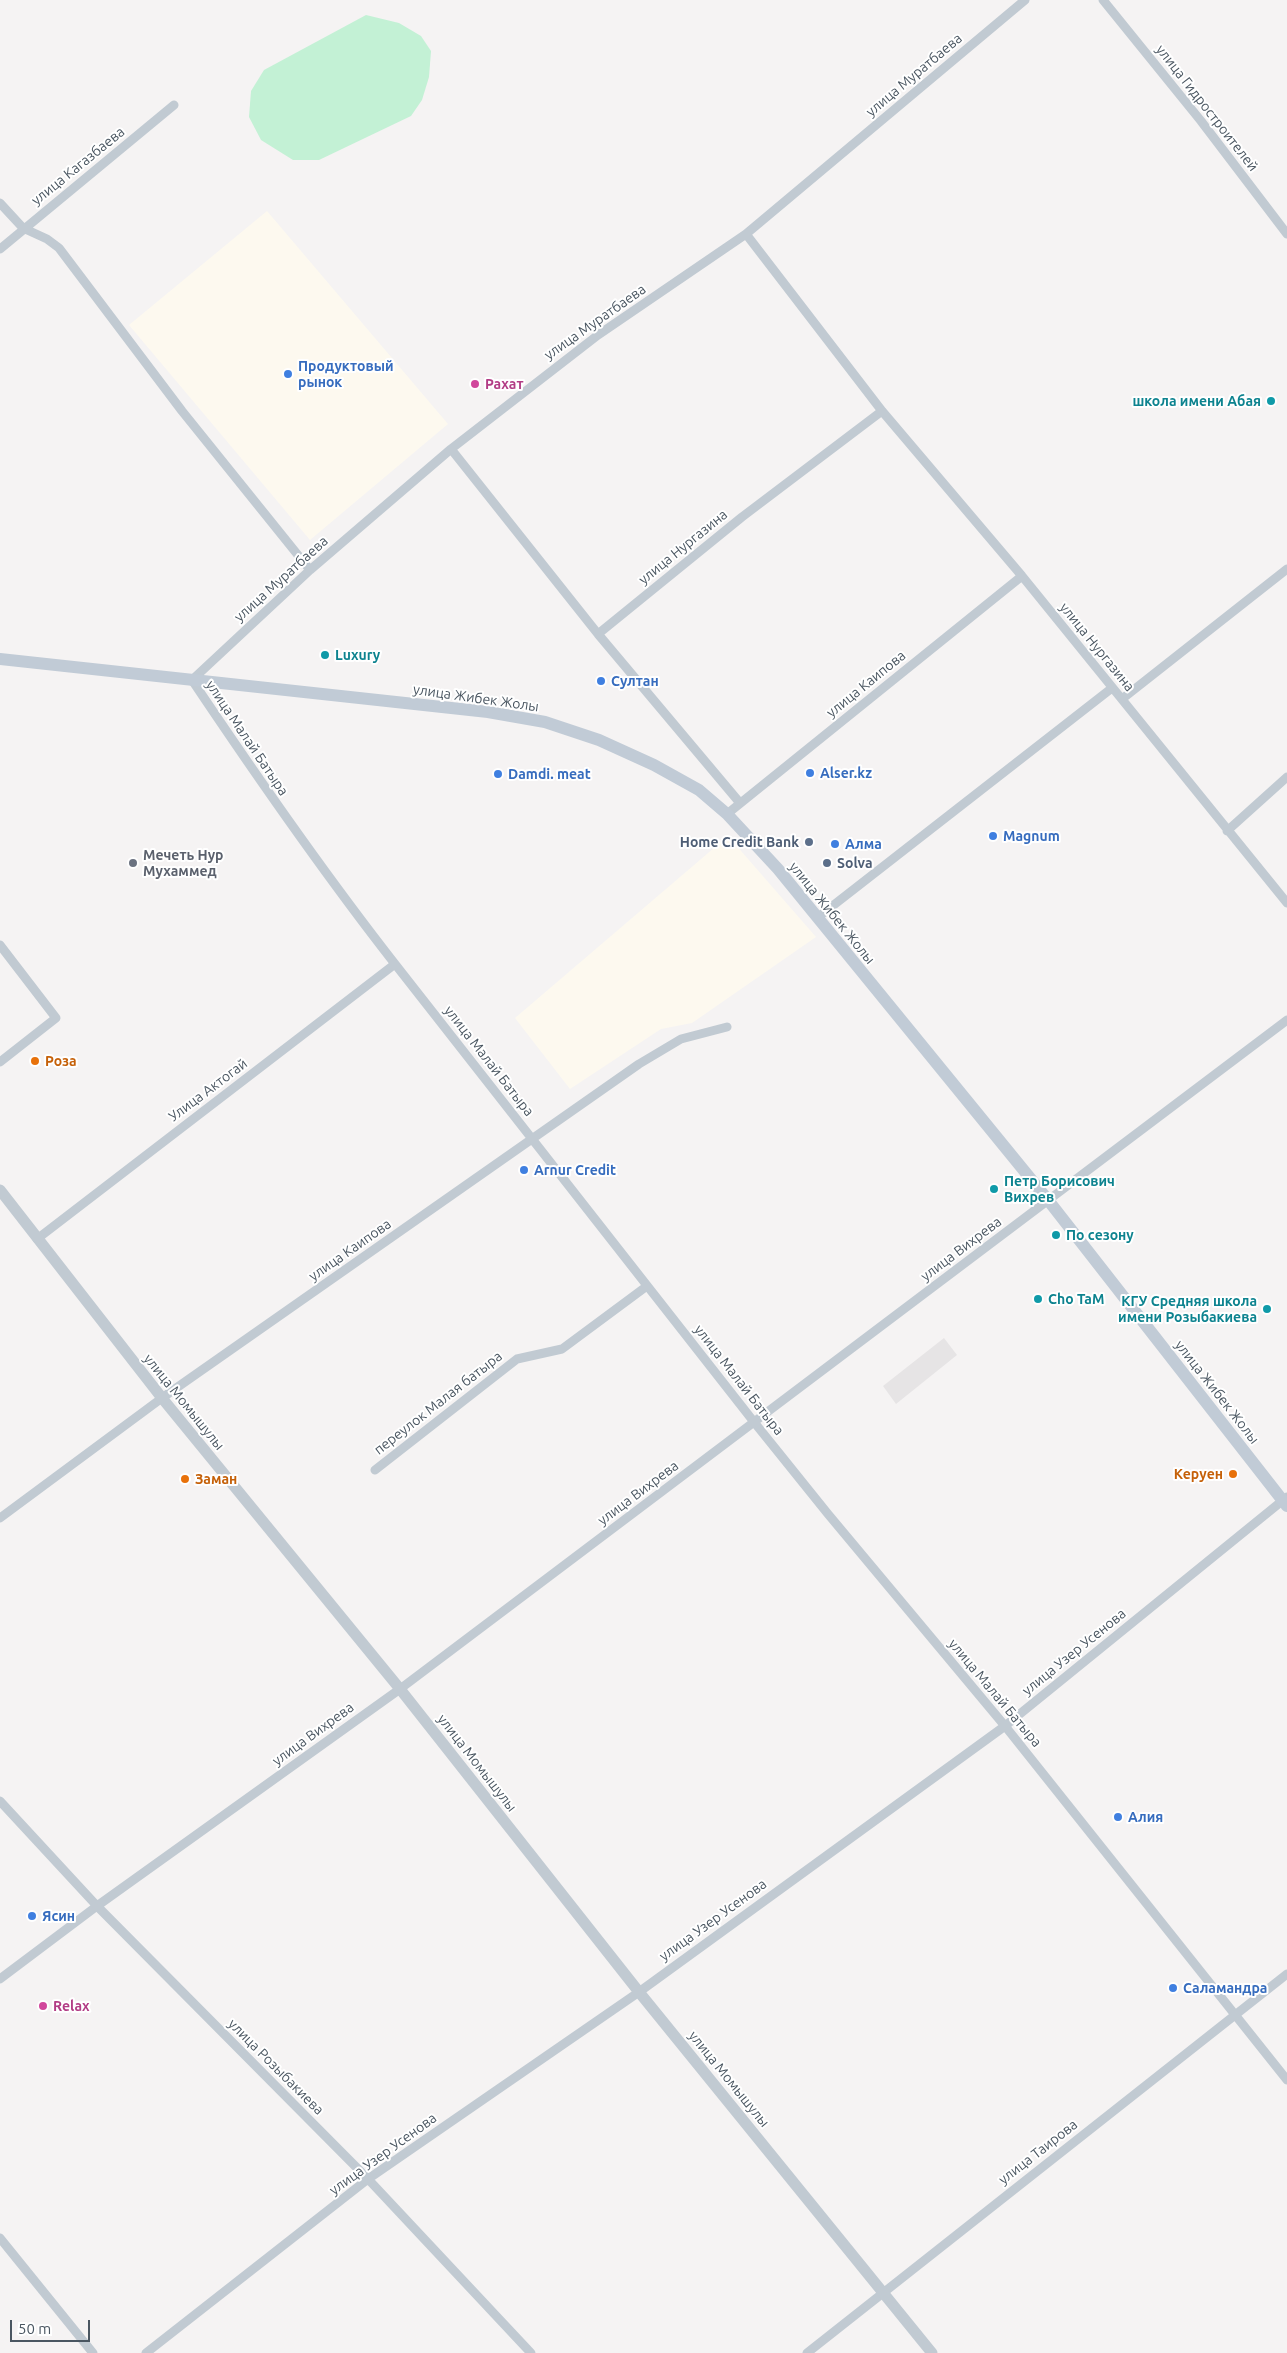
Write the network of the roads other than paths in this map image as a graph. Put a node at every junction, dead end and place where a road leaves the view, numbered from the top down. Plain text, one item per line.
1 (1025, 0) edge
2 (1103, 0) edge
3 (174, 105) dead end
4 (0, 203) edge
5 (23, 228) junction
6 (746, 234) junction
7 (1287, 234) edge
8 (0, 249) edge
9 (882, 411) junction
10 (451, 449) junction
11 (1287, 569) edge
12 (310, 570) junction
13 (1022, 576) junction
14 (598, 634) junction
15 (0, 659) edge
16 (192, 680) junction
17 (1112, 688) junction
18 (1122, 699) junction
19 (1287, 777) edge
20 (740, 803) junction
21 (727, 814) junction
22 (1227, 831) junction
23 (1287, 904) edge
24 (817, 918) junction
25 (0, 944) edge
26 (395, 964) junction
27 (1287, 1020) edge
28 (727, 1027) dead end
29 (0, 1062) edge
30 (533, 1139) junction
31 (0, 1190) edge
32 (1048, 1200) junction
33 (37, 1239) junction
34 (647, 1286) junction
35 (162, 1398) junction
36 (754, 1422) junction
37 (375, 1470) dead end
38 (1285, 1501) edge
39 (0, 1518) edge
40 (400, 1689) junction
41 (1005, 1726) junction
42 (0, 1801) edge
43 (97, 1906) junction
44 (1287, 1974) edge
45 (0, 1979) edge
46 (638, 1992) junction
47 (1235, 2015) junction
48 (1287, 2080) edge
49 (368, 2179) junction
50 (0, 2238) edge
51 (884, 2292) junction
52 (93, 2353) edge
53 (146, 2353) edge
54 (531, 2353) edge
55 (807, 2353) edge
56 (932, 2353) edge

1 - 6 street, улица Муратбаева
2 - 7 street, улица Гидростроителей
3 - 5 street, улица Кагазбаева
4 - 5 street
5 - 8 street, улица Кагазбаева
5 - 12 street
6 - 9 street, улица Нургазина
6 - 10 street, улица Муратбаева
9 - 13 street, улица Нургазина
9 - 14 street, улица Нургазина
10 - 12 street, улица Муратбаева
10 - 14 street
11 - 18 street
12 - 16 street, улица Муратбаева
13 - 17 street, улица Нургазина
13 - 20 street, улица Каипова
14 - 20 street
15 - 16 main road, улица Жибек Жолы
16 - 21 main road, улица Жибек Жолы
16 - 26 street, улица Малай Батыра
17 - 18 street, улица Нургазина
17 - 24 street
18 - 22 street, улица Нургазина
19 - 22 street
20 - 21 street, улица Каипова
21 - 24 main road, улица Жибек Жолы
22 - 23 street, улица Нургазина
24 - 32 main road, улица Жибек Жолы
25 - 29 street
26 - 30 street, улица Малай Батыра
26 - 33 street, Улица Актогай
27 - 32 street, улица Вихрева
28 - 30 street, улица Каипова
30 - 34 street, улица Малай Батыра
30 - 35 street, улица Каипова
31 - 33 street, улица Момышулы
32 - 36 street, улица Вихрева
32 - 38 main road, улица Жибек Жолы
33 - 35 street, улица Момышулы
34 - 36 street, улица Малай Батыра
34 - 37 street, переулок Малая батыра
35 - 39 street, улица Каипова
35 - 40 street, улица Момышулы
36 - 40 street, улица Вихрева
36 - 41 street, улица Малай Батыра
38 - 41 street, улица Узер Усенова
40 - 43 street, улица Вихрева
40 - 46 street, улица Момышулы
41 - 46 street, улица Узер Усенова
41 - 47 street, улица Малай Батыра
42 - 43 street, улица Розыбакиева
43 - 45 street, улица Вихрева
43 - 49 street, улица Розыбакиева
44 - 47 street, улица Таирова
46 - 49 street, улица Узер Усенова
46 - 51 street, улица Момышулы
47 - 48 street, улица Малай Батыра
47 - 51 street, улица Таирова
49 - 53 street, улица Узер Усенова
49 - 54 street, улица Розыбакиева
50 - 52 street
51 - 55 street, улица Таирова
51 - 56 street, улица Момышулы

